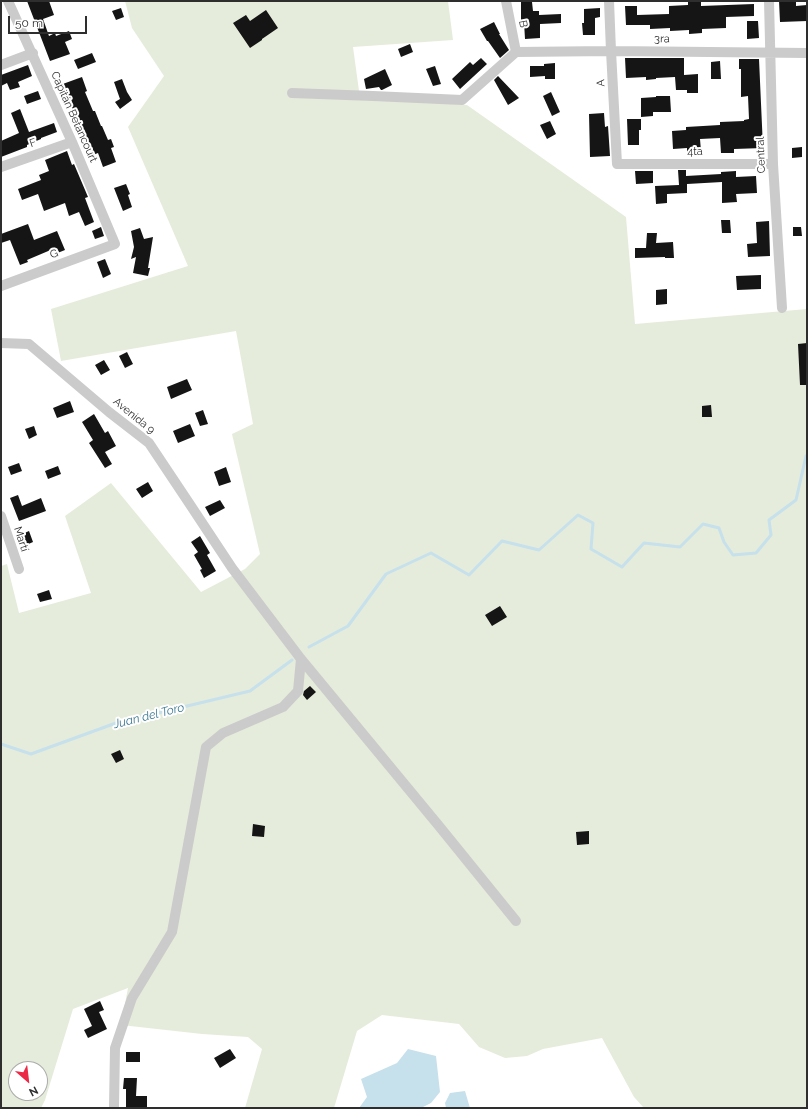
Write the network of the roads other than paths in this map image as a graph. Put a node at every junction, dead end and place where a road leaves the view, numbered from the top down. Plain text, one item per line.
1 (8, 1) edge
2 (506, 1) edge
3 (610, 1) edge
4 (769, 1) edge
5 (611, 51) junction
6 (516, 52) junction
7 (33, 53) junction
8 (770, 53) junction
9 (807, 53) edge
10 (1, 65) edge
11 (292, 93) dead end
12 (72, 142) junction
13 (617, 164) joint
14 (773, 164) junction
15 (1, 167) edge
16 (115, 244) joint
17 (1, 286) edge
18 (782, 308) dead end
19 (1, 343) edge
20 (1, 516) edge
21 (19, 569) dead end
22 (301, 659) junction
23 (516, 921) dead end
24 (114, 1108) edge

1 - 7 street, Capitán Betancourt
2 - 6 street, B
3 - 5 street, A
4 - 8 street, Central
5 - 6 street, 3ra
5 - 8 street, 3ra
5 - 13 street, A
6 - 11 street
7 - 10 street
7 - 12 street, Capitán Betancourt
8 - 9 street, 3ra
8 - 14 street, Central
12 - 15 street, F
12 - 16 street, Capitán Betancourt
13 - 14 street, 4ta
14 - 18 street, Central
16 - 17 street, G
19 - 22 street, Avenida 9
20 - 21 street, Martí
22 - 23 street, Avenida 9
22 - 24 street

